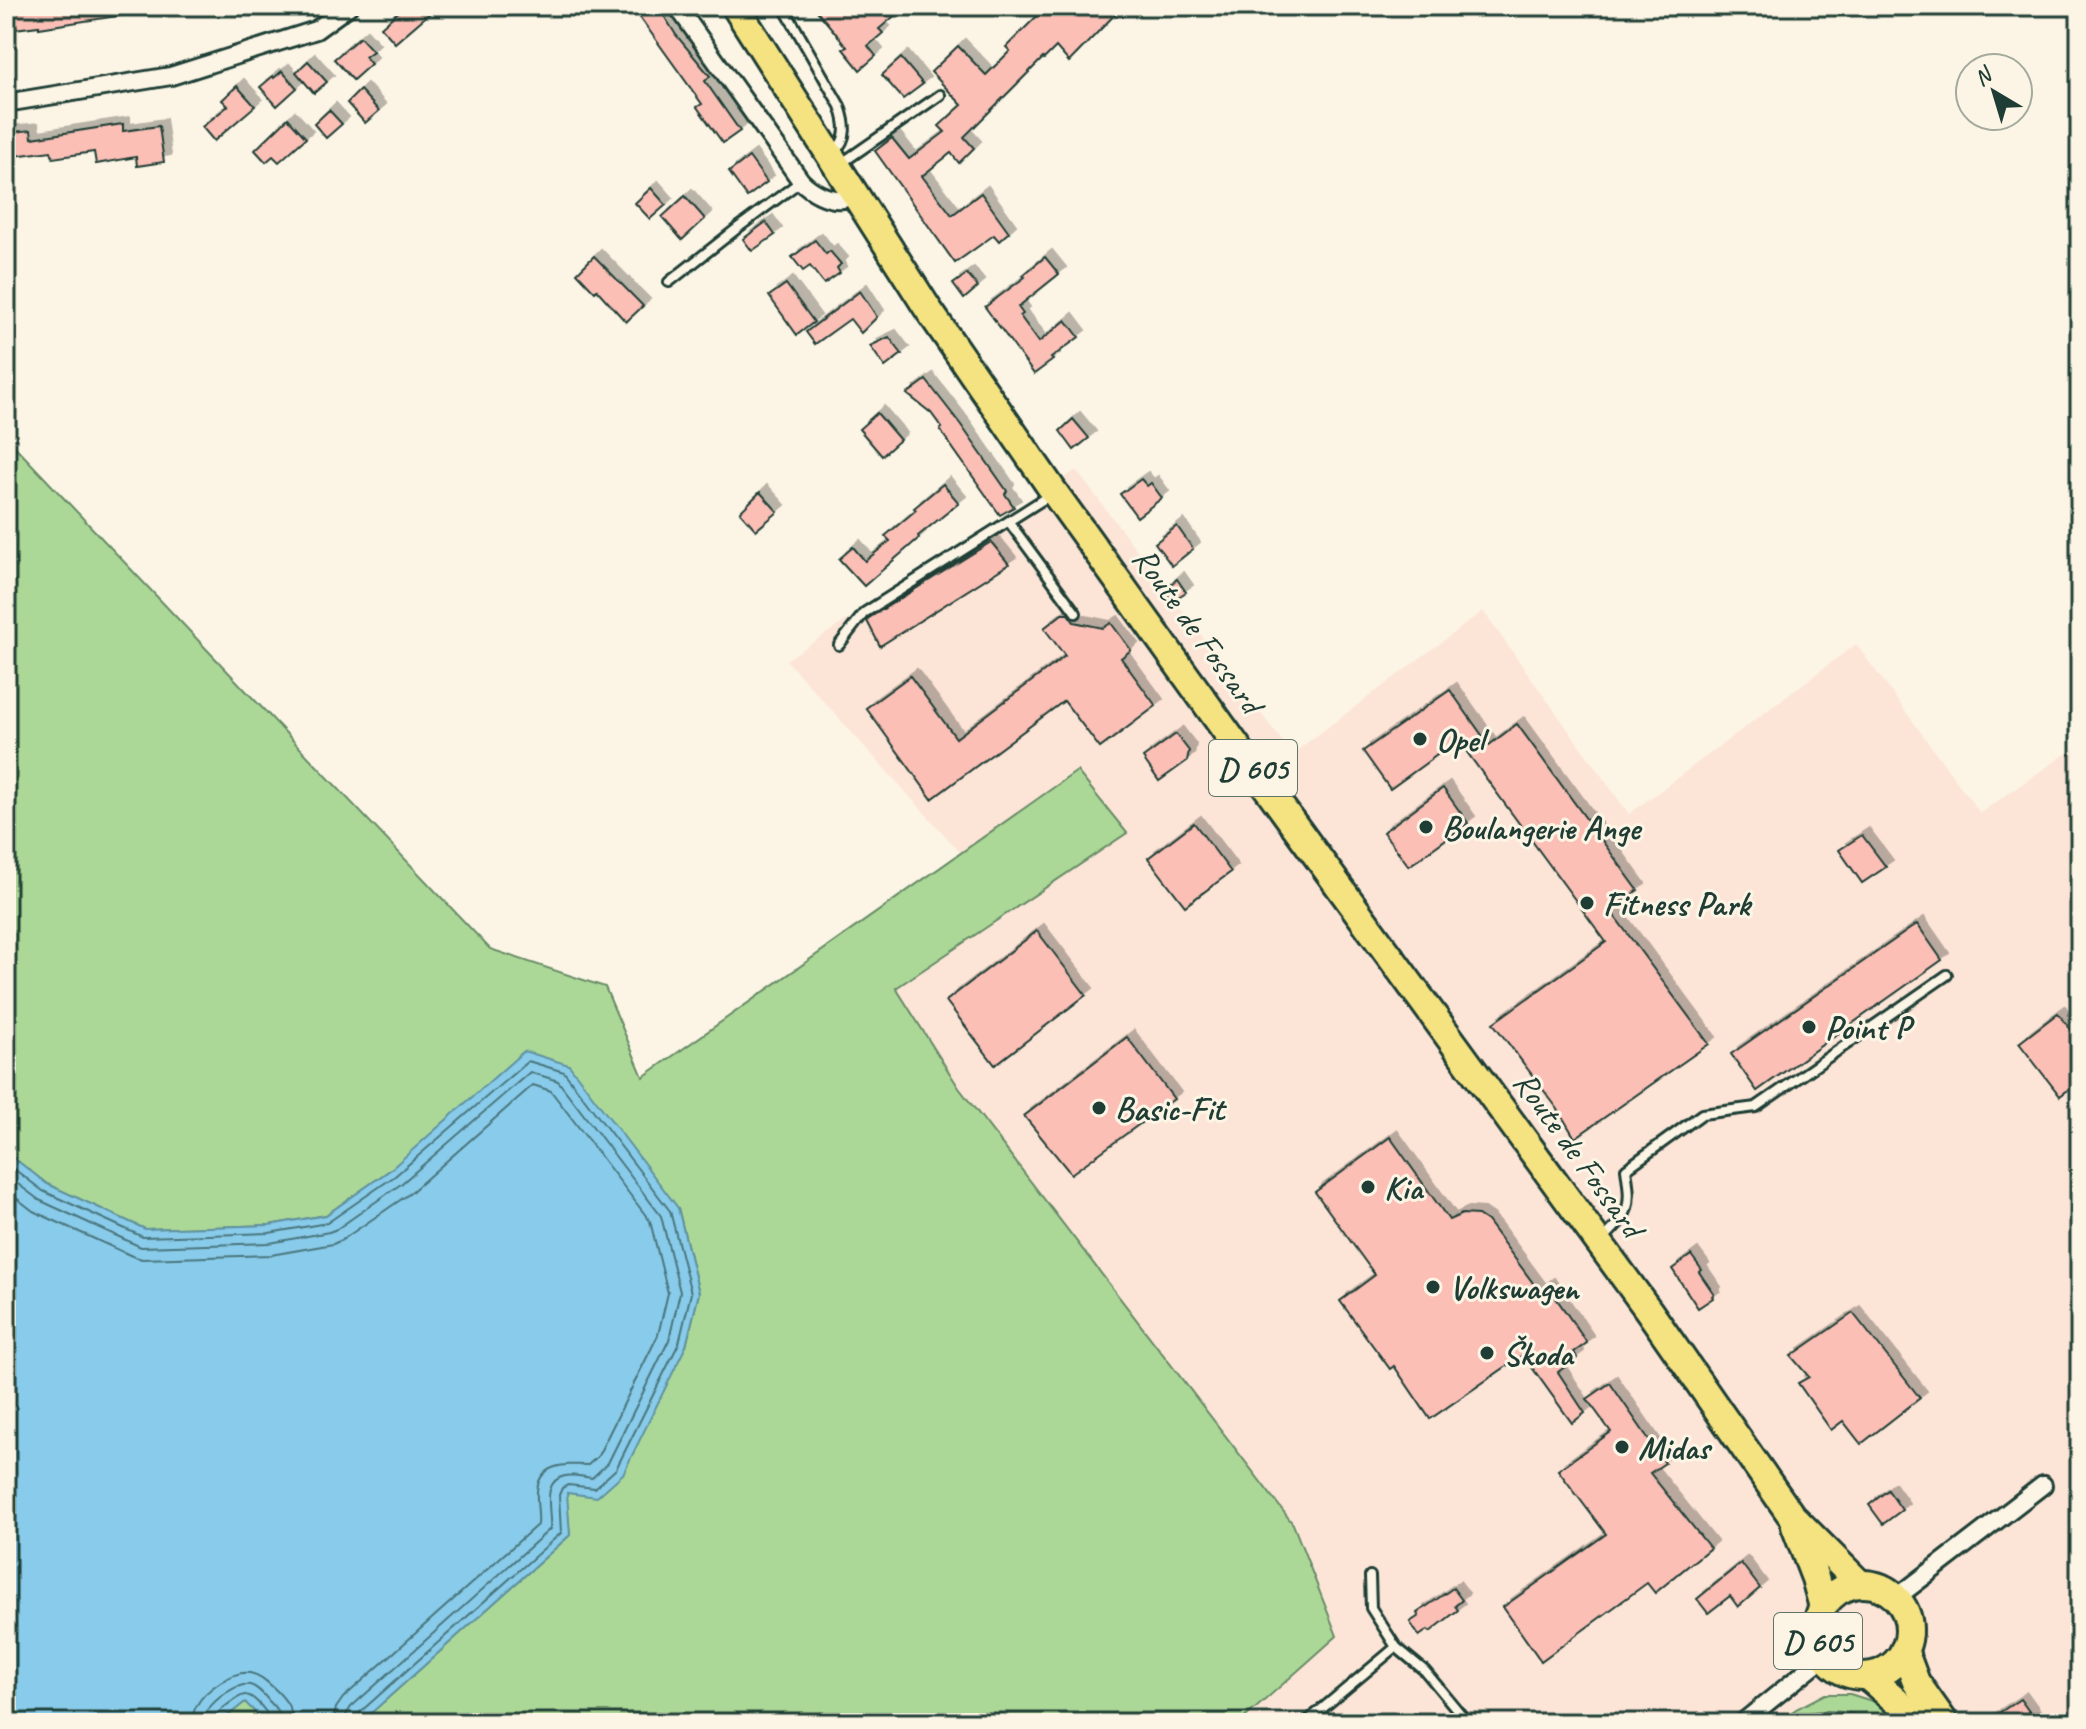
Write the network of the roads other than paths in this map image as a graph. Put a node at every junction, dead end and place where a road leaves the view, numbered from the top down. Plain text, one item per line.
1 (349, 6) edge
2 (677, 6) edge
3 (735, 6) edge
4 (783, 6) edge
5 (940, 95) dead end
6 (6, 103) edge
7 (834, 160) junction
8 (801, 181) junction
9 (855, 193) junction
10 (669, 282) dead end
11 (1054, 492) junction
12 (1009, 522) junction
13 (1076, 613) dead end
14 (839, 645) dead end
15 (1947, 975) dead end
16 (1599, 1243) junction
17 (2043, 1485) dead end
18 (1791, 1515) junction
19 (1370, 1576) dead end
20 (1860, 1584) junction
21 (1896, 1598) junction
22 (1823, 1607) junction
23 (1396, 1647) junction
24 (1904, 1650) junction
25 (1825, 1656) junction
26 (1867, 1676) junction
27 (1305, 1723) edge
28 (1468, 1723) edge
29 (1742, 1723) edge
30 (1922, 1723) edge
31 (1945, 1723) edge

1 - 6 street
2 - 8 street
3 - 7 main road, Route de Fossard / D 605
4 - 7 lane
5 - 7 lane
7 - 9 main road, Route de Fossard / D 605
8 - 9 street
8 - 10 lane
9 - 11 main road, Route de Fossard / D 605
11 - 12 lane
11 - 16 main road, Route de Fossard / D 605
12 - 13 lane
12 - 14 lane
15 - 16 lane
16 - 18 main road, Route de Fossard / D 605
17 - 21 street
18 - 20 main road, D 605
18 - 22 main road, D 605
19 - 23 lane
20 - 21 main road, D 605
20 - 22 main road, D 605
21 - 24 main road, D 605
22 - 25 main road, D 605
23 - 27 lane
23 - 28 lane
24 - 26 main road, D 605
24 - 31 main road, D 605
25 - 26 main road, D 605
25 - 29 street
26 - 30 main road, D 605

